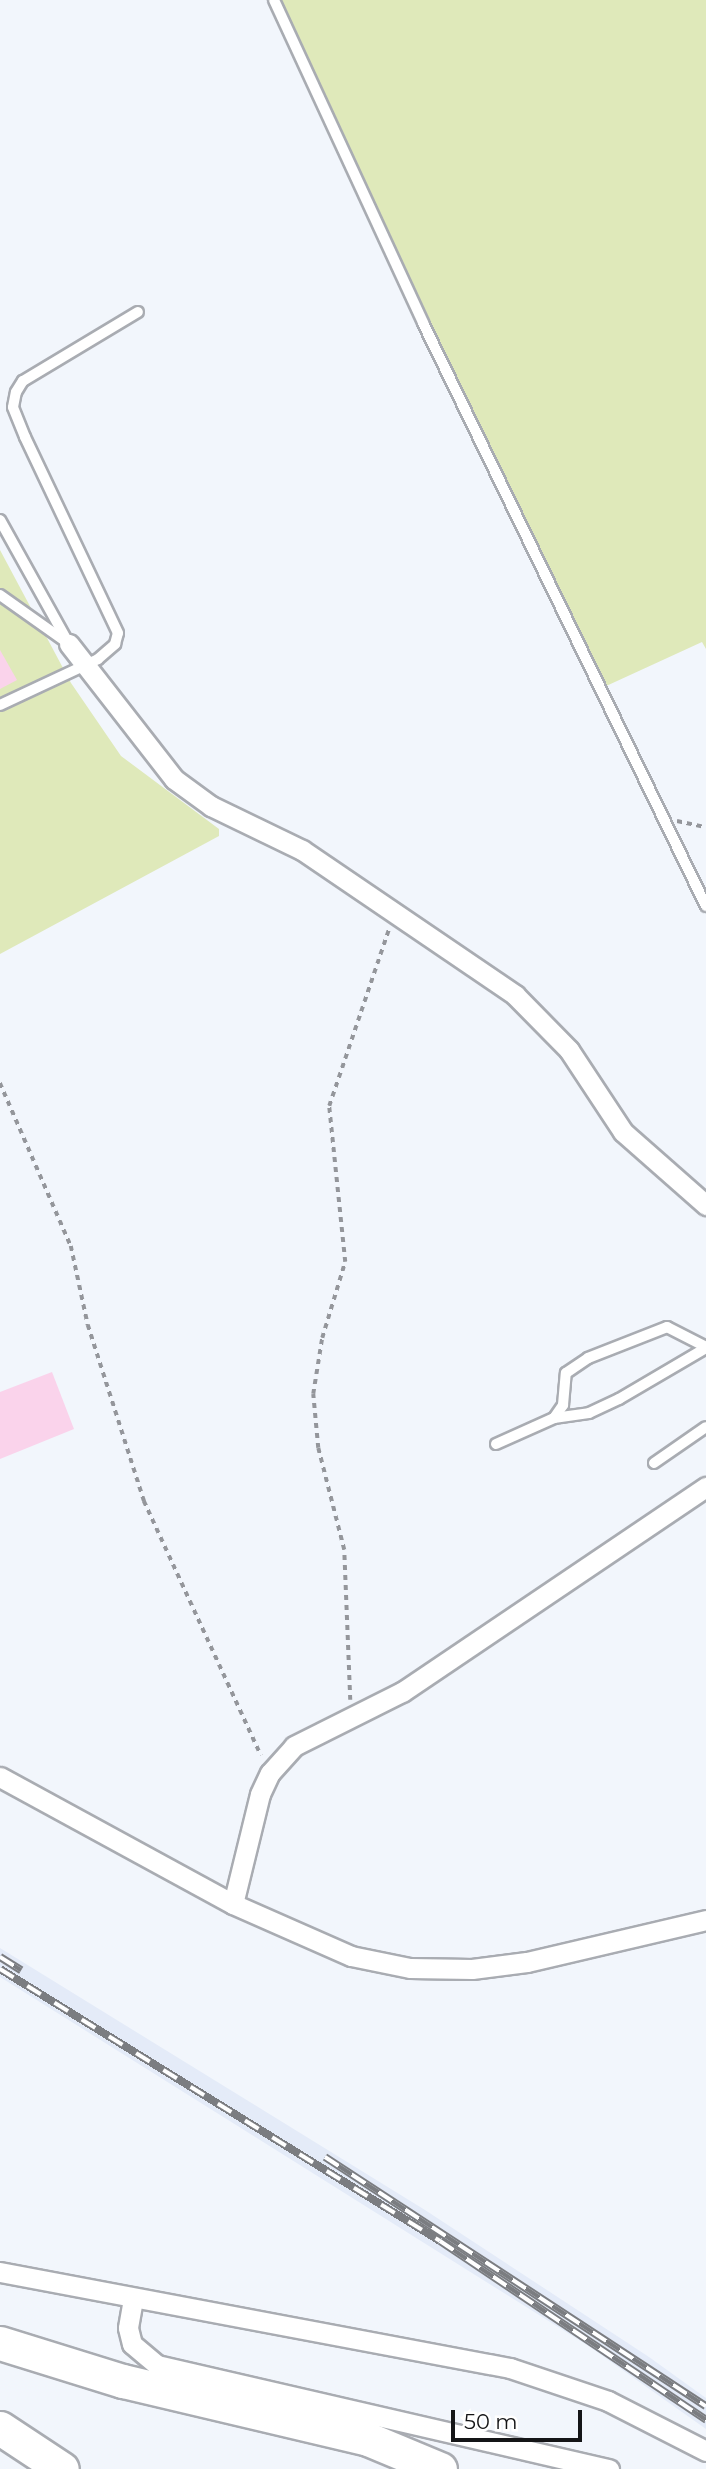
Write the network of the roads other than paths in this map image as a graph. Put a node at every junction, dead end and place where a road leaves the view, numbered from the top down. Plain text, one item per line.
1 (274, 0) edge
2 (138, 312) dead end
3 (0, 520) edge
4 (0, 595) edge
5 (69, 643) junction
6 (81, 665) junction
7 (0, 705) edge
8 (706, 906) edge
9 (706, 1205) edge
10 (706, 1348) edge
11 (554, 1418) junction
12 (706, 1426) edge
13 (496, 1444) dead end
14 (654, 1463) dead end
15 (706, 1487) edge
16 (0, 1777) edge
17 (233, 1904) junction
18 (706, 1920) edge
19 (0, 2272) edge
20 (134, 2299) junction
21 (0, 2343) edge
22 (0, 2428) edge
23 (706, 2451) edge
24 (62, 2469) edge
25 (440, 2469) edge
26 (609, 2469) edge

1 - 8 lane
2 - 6 lane
3 - 5 lane
4 - 5 lane
5 - 6 street
6 - 7 lane
6 - 9 street
10 - 11 lane
10 - 11 lane
11 - 13 lane
12 - 14 lane
15 - 17 street
16 - 17 street
17 - 18 street
19 - 20 street
20 - 23 street
20 - 26 street
21 - 25 highway
22 - 24 highway

